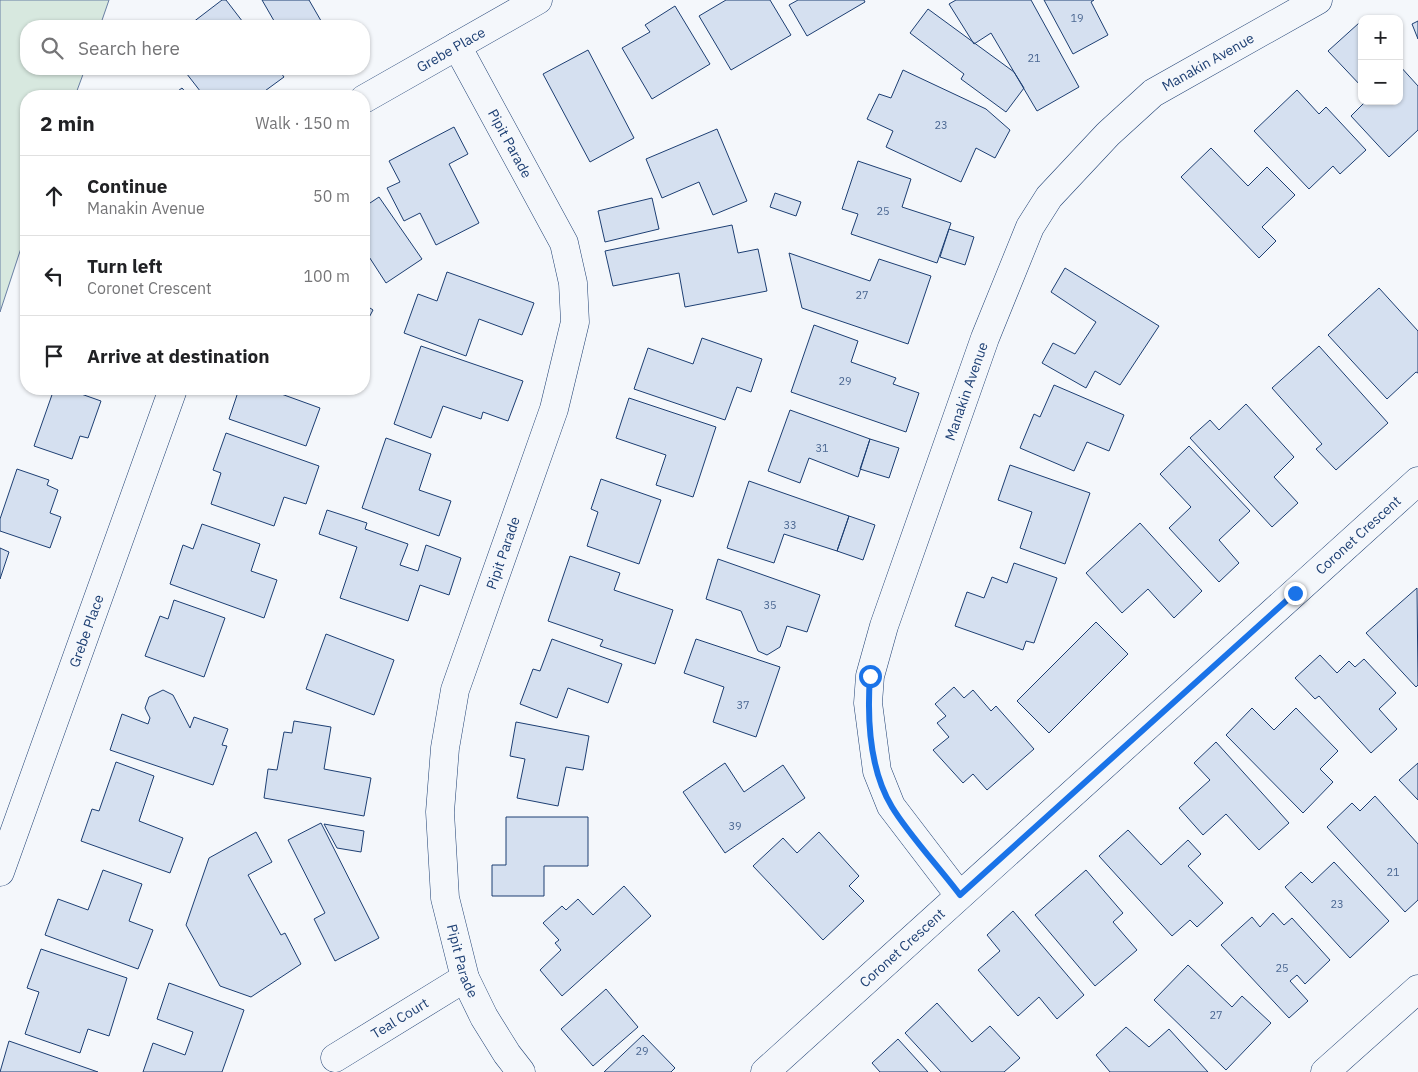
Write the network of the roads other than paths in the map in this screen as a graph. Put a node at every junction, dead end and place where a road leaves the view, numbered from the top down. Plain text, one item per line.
1 (538, 0) edge
2 (1318, 0) edge
3 (457, 46) junction
4 (370, 96) edge
5 (171, 395) edge
6 (1418, 481) edge
7 (0, 872) edge
8 (960, 895) junction
9 (466, 978) junction
10 (1418, 989) edge
11 (336, 1058) dead end
12 (521, 1072) edge
13 (765, 1072) edge
14 (1325, 1072) edge

1 - 3 street, Grebe Place
2 - 8 street, Manakin Avenue
3 - 4 street, Grebe Place
3 - 9 street, Pipit Parade
5 - 7 street, Grebe Place
6 - 8 street, Coronet Crescent
8 - 13 street, Coronet Crescent
9 - 11 street, Teal Court
9 - 12 street, Pipit Parade
10 - 14 street

